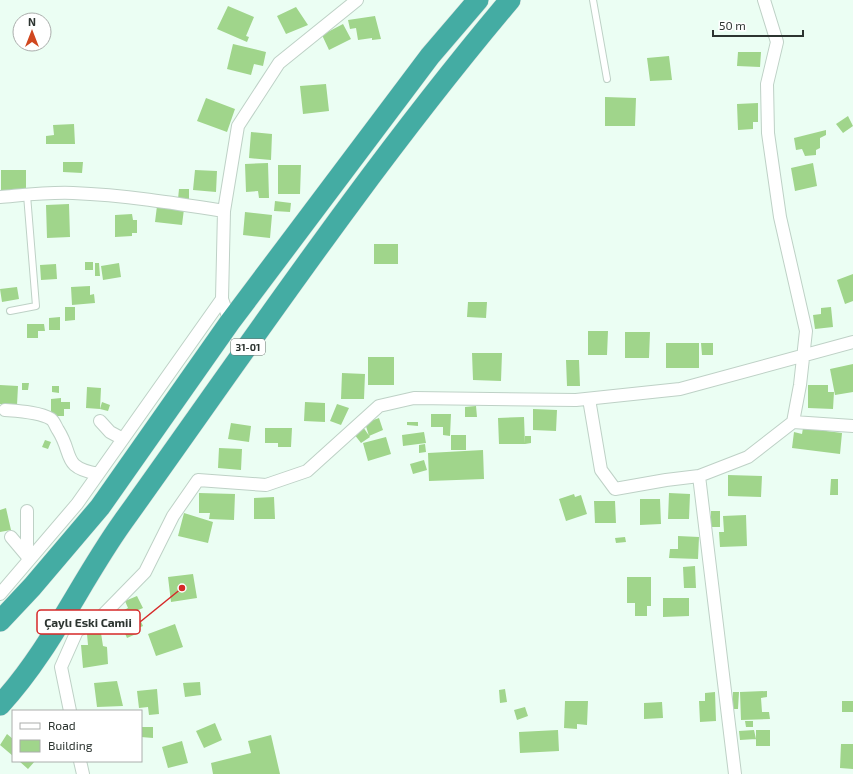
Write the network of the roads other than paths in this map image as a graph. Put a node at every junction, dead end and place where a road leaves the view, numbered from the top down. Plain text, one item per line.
1 (357, 0) edge
2 (478, 0) edge
3 (510, 0) edge
4 (593, 0) edge
5 (764, 0) edge
6 (607, 79) dead end
7 (26, 195) junction
8 (0, 197) edge
9 (224, 210) junction
10 (222, 299) junction
11 (10, 311) dead end
12 (230, 322) junction
13 (853, 342) edge
14 (802, 356) junction
15 (589, 399) junction
16 (5, 410) dead end
17 (100, 421) dead end
18 (793, 422) junction
19 (853, 426) edge
20 (123, 439) junction
21 (98, 474) junction
22 (699, 476) junction
23 (27, 511) dead end
24 (11, 537) dead end
25 (28, 558) junction
26 (0, 594) edge
27 (0, 621) edge
28 (0, 704) edge
29 (70, 710) edge
30 (80, 762) edge
31 (83, 774) edge
32 (735, 774) edge

1 - 9 street
2 - 12 highway, 31-01
3 - 28 highway, 31-01
4 - 6 lane
5 - 14 street
7 - 8 street
7 - 9 street
7 - 11 lane
9 - 10 street
10 - 12 street
10 - 20 street
12 - 27 highway, 31-01
13 - 14 street
14 - 15 street
14 - 18 street
15 - 22 street
15 - 29 street
16 - 21 street
17 - 20 street
18 - 19 street
18 - 22 street
20 - 21 street
21 - 25 street
22 - 32 street
23 - 25 street
24 - 25 street
25 - 26 street
30 - 31 street

